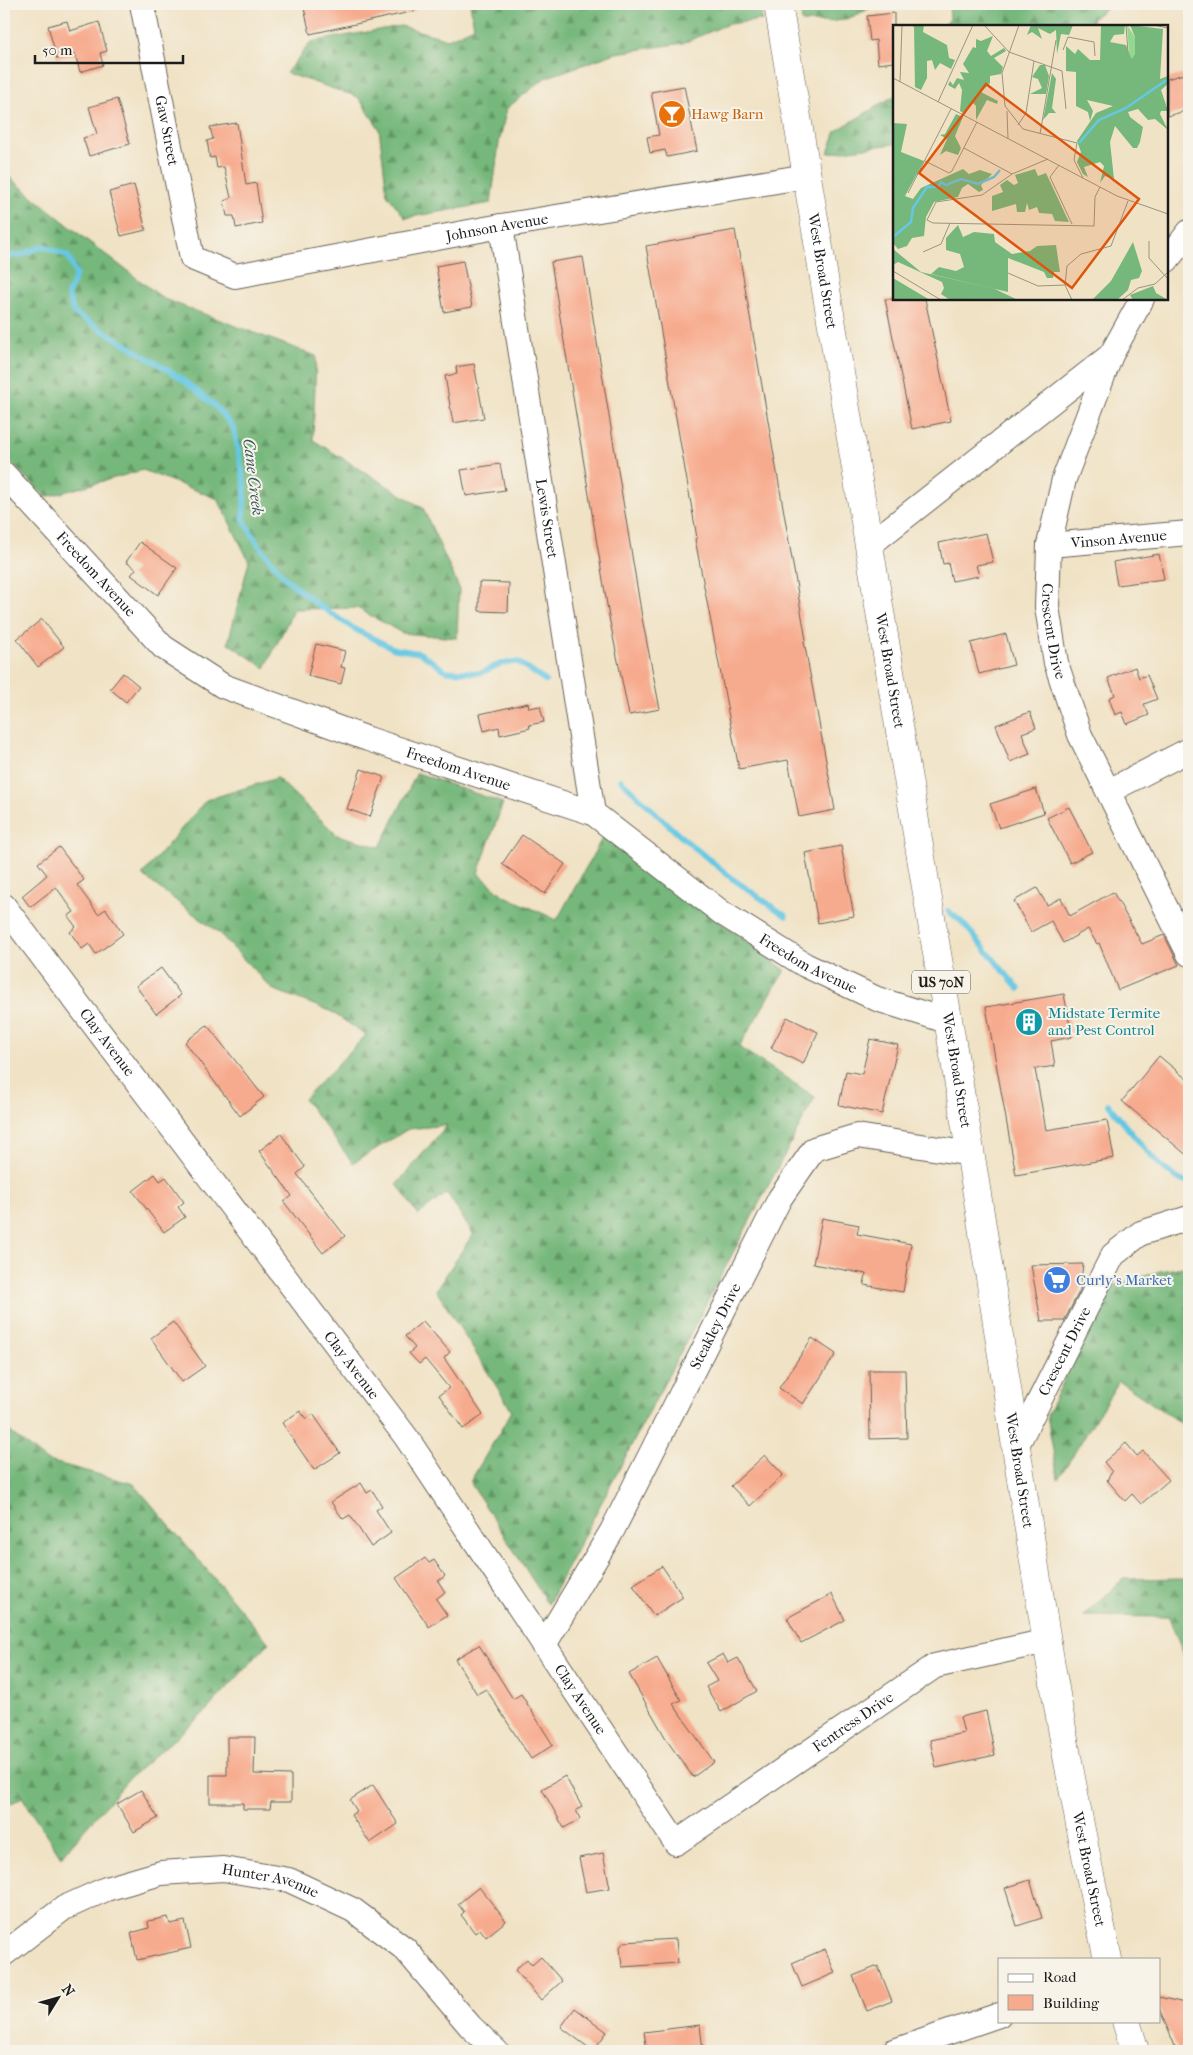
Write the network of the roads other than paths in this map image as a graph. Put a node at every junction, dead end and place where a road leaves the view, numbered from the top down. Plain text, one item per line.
1 (142, 4) edge
2 (778, 4) edge
3 (807, 176) junction
4 (501, 226) junction
5 (1189, 232) edge
6 (192, 258) joint
7 (1168, 259) edge
8 (1141, 300) edge
9 (1111, 356) junction
10 (4, 474) edge
11 (1189, 533) edge
12 (1049, 545) junction
13 (868, 546) junction
14 (1189, 750) edge
15 (1109, 790) junction
16 (593, 813) junction
17 (4, 906) edge
18 (1189, 954) edge
19 (947, 1021) junction
20 (970, 1154) junction
21 (1189, 1218) edge
22 (1017, 1445) junction
23 (1047, 1641) junction
24 (544, 1645) junction
25 (676, 1843) joint
26 (4, 1954) edge
27 (1108, 1958) edge
28 (998, 2015) edge
29 (1126, 2022) edge
30 (496, 2051) edge
31 (894, 2051) edge
32 (1135, 2051) edge

1 - 6 street, Gaw Street
2 - 3 main road, West Broad Street / US 70N
3 - 4 street, Johnson Avenue
3 - 13 main road, West Broad Street / US 70N
4 - 6 street, Johnson Avenue
4 - 16 street, Lewis Street
5 - 7 street
8 - 9 street, Crescent Drive
9 - 12 street, Crescent Drive
9 - 13 street
10 - 16 street, Freedom Avenue
11 - 12 street, Vinson Avenue
12 - 15 street, Crescent Drive
13 - 19 main road, West Broad Street / US 70N
14 - 15 street
15 - 18 street, Crescent Drive
16 - 19 street, Freedom Avenue
17 - 24 street, Clay Avenue
19 - 20 main road, West Broad Street / US 70N
20 - 22 main road, West Broad Street / US 70N
20 - 24 street, Steakley Drive
21 - 22 street, Crescent Drive
22 - 23 main road, West Broad Street / US 70N
23 - 25 street, Fentress Drive
23 - 27 main road, West Broad Street / US 70N
24 - 25 street, Clay Avenue
26 - 30 street, Hunter Avenue
28 - 31 street
29 - 32 main road

